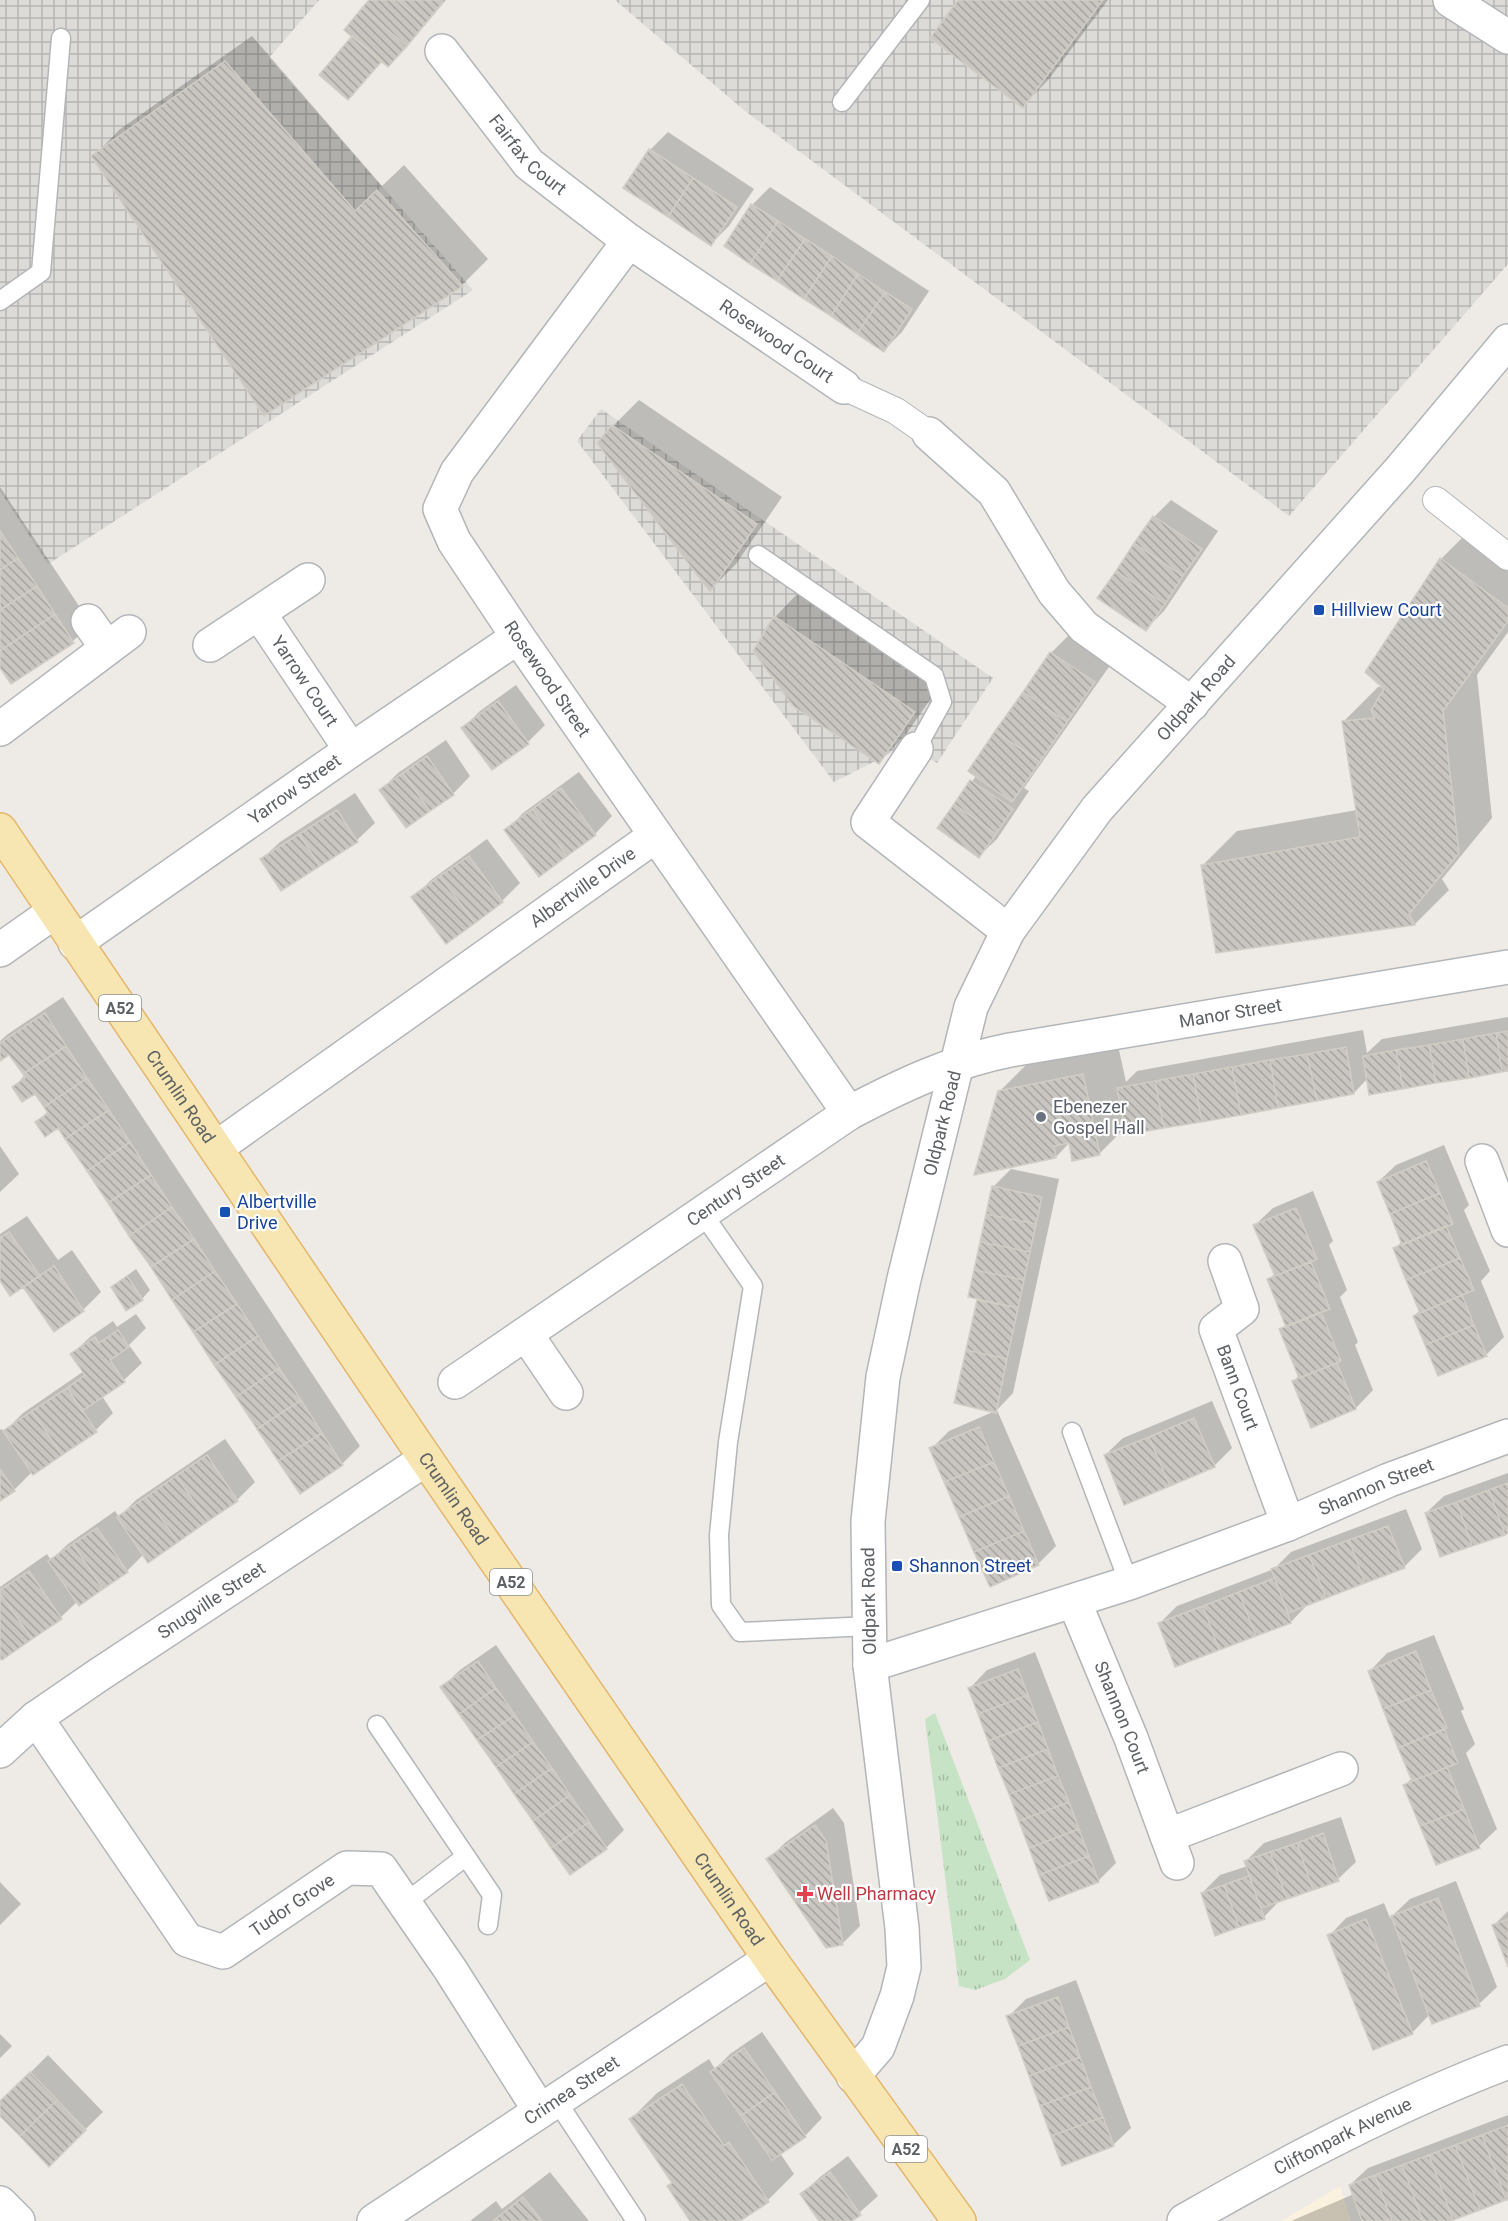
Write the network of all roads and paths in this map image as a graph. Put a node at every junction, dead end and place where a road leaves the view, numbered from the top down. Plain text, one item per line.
1 (920, 0) edge
2 (1450, 0) edge
3 (1508, 37) edge
4 (61, 38) dead end
5 (442, 51) dead end
6 (842, 102) dead end
7 (629, 241) junction
8 (0, 302) edge
9 (1508, 341) edge
10 (844, 387) joint
11 (929, 434) joint
12 (1436, 500) dead end
13 (759, 555) dead end
14 (1508, 557) edge
15 (308, 580) dead end
16 (259, 613) junction
17 (88, 621) dead end
18 (518, 637) junction
19 (210, 645) dead end
20 (1192, 704) junction
21 (0, 729) edge
22 (916, 749) joint
23 (351, 750) junction
24 (0, 830) edge
25 (655, 836) junction
26 (54, 912) junction
27 (1008, 931) junction
28 (75, 943) junction
29 (0, 950) edge
30 (1508, 967) edge
31 (956, 1064) junction
32 (849, 1113) junction
33 (216, 1148) junction
34 (1482, 1161) dead end
35 (703, 1214) junction
36 (1508, 1230) edge
37 (1225, 1261) dead end
38 (526, 1334) junction
39 (455, 1382) dead end
40 (566, 1393) dead end
41 (1072, 1432) dead end
42 (1508, 1436) edge
43 (426, 1459) junction
44 (1288, 1524) junction
45 (1129, 1583) junction
46 (1074, 1600) junction
47 (870, 1626) junction
48 (870, 1665) junction
49 (36, 1718) junction
50 (376, 1725) dead end
51 (0, 1751) edge
52 (1341, 1769) dead end
53 (465, 1857) junction
54 (405, 1903) junction
55 (488, 1925) dead end
56 (770, 1959) junction
57 (1508, 2062) edge
58 (853, 2076) junction
59 (548, 2106) junction
60 (0, 2203) edge
61 (18, 2221) edge
62 (374, 2221) edge
63 (636, 2221) edge
64 (959, 2221) edge
65 (1184, 2221) edge

1 - 6 lane
2 - 3 street
4 - 8 lane
5 - 7 street, Fairfax Court
7 - 10 street, Rosewood Court
7 - 18 street, Rosewood Street
9 - 20 street, Oldpark Road
10 - 11 street, Rosewood Court
11 - 20 street
12 - 14 street
13 - 22 lane
15 - 16 street
16 - 19 street
16 - 23 street, Yarrow Court
17 - 21 street
18 - 23 street, Yarrow Street
18 - 25 street, Rosewood Street
20 - 27 street, Oldpark Road
22 - 27 street
23 - 28 street, Yarrow Street
24 - 26 main road, Crumlin Road / A52
25 - 32 street, Rosewood Street
25 - 33 street, Albertville Drive
26 - 28 main road, Crumlin Road / A52
26 - 29 street
27 - 31 street, Oldpark Road
28 - 33 main road, Crumlin Road / A52
30 - 31 street, Manor Street
31 - 32 street, Century Street
31 - 47 street, Oldpark Road
32 - 35 street, Century Street
33 - 43 main road, Crumlin Road / A52
34 - 36 street
35 - 38 street, Century Street
35 - 47 lane
37 - 44 street, Bann Court
38 - 39 street, Century Street
38 - 40 street
41 - 45 lane
42 - 44 street, Shannon Street
43 - 49 street, Snugville Street
43 - 56 main road, Crumlin Road / A52
44 - 45 street, Shannon Street
45 - 46 street, Shannon Street
46 - 48 street, Shannon Street
46 - 52 street, Shannon Court
47 - 48 street, Oldpark Road
48 - 58 street, Oldpark Road
49 - 51 street, Snugville Street
49 - 54 street, Tudor Grove
50 - 53 lane
53 - 54 lane
53 - 55 lane
54 - 59 street, Tudor Grove
56 - 58 main road, Crumlin Road / A52
56 - 59 street, Crimea Street
57 - 65 street, Cliftonpark Avenue
58 - 64 main road, Crumlin Road / A52
59 - 62 street, Crimea Street
59 - 63 lane
60 - 61 street

